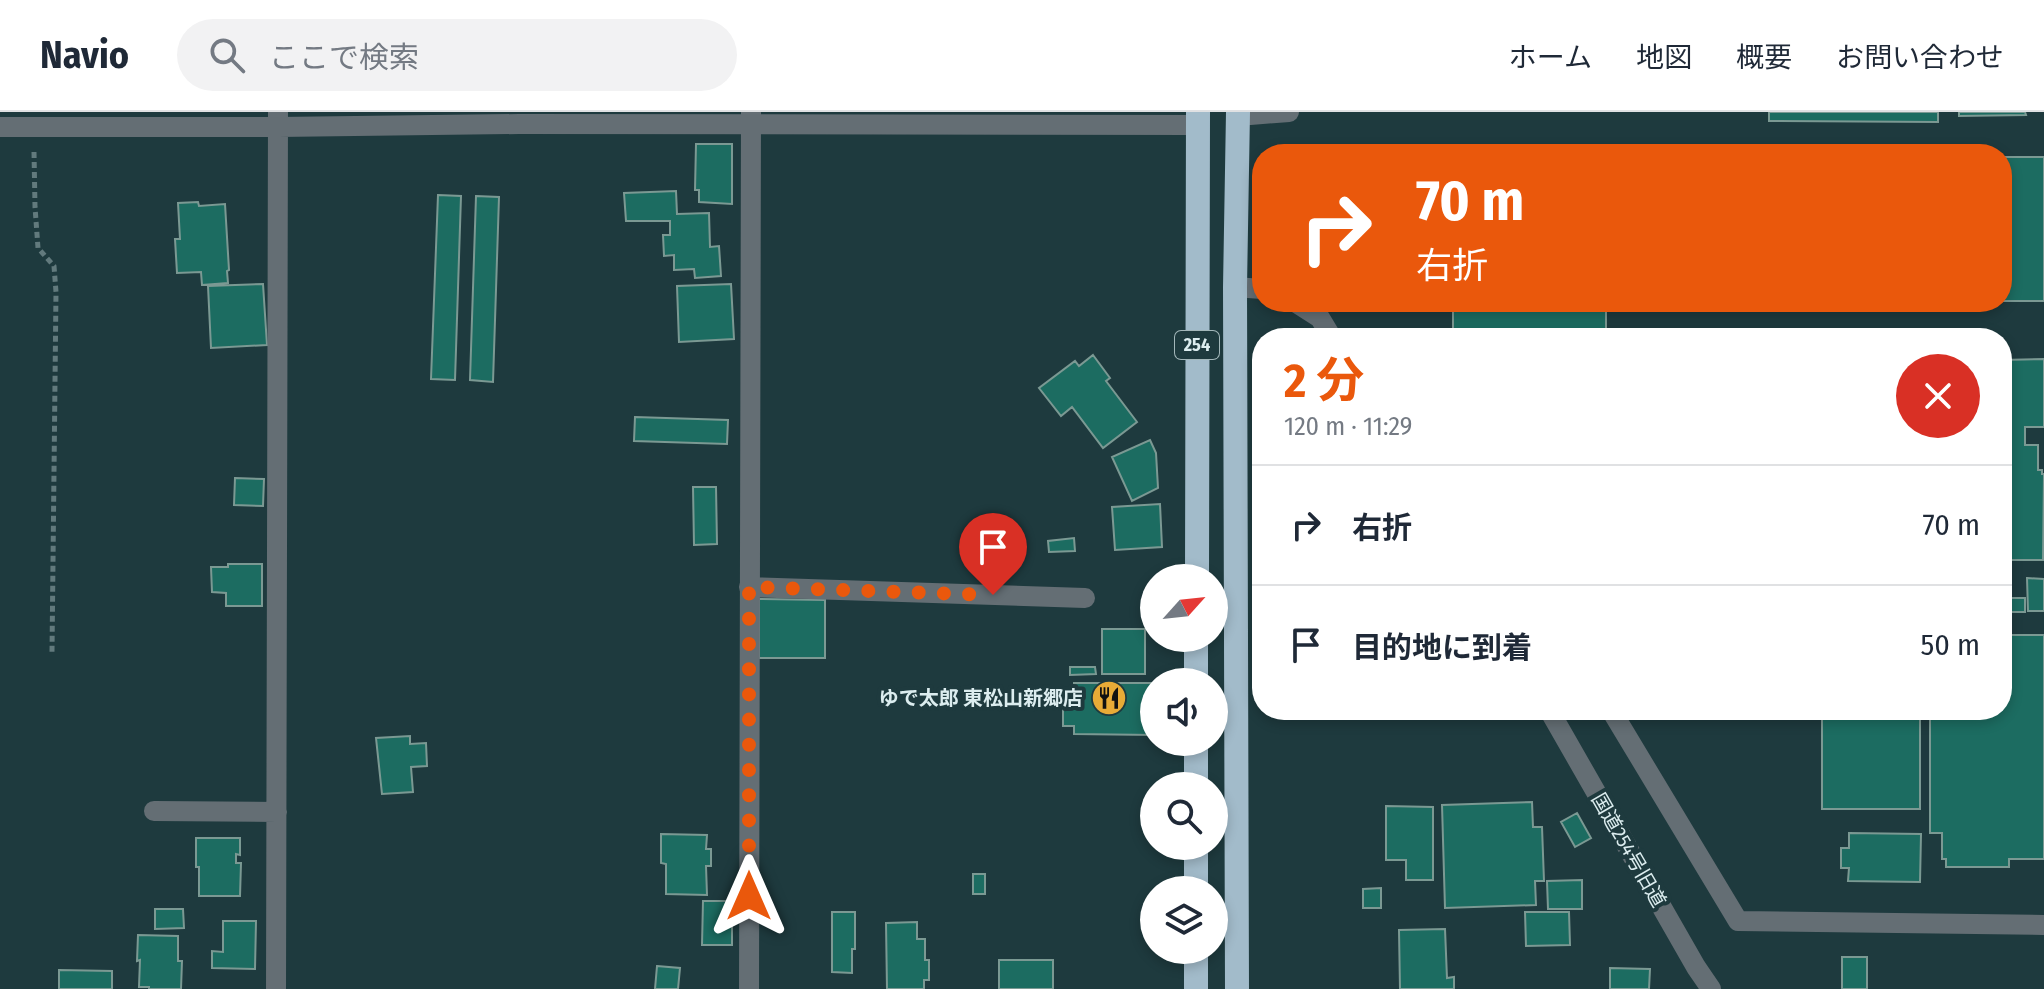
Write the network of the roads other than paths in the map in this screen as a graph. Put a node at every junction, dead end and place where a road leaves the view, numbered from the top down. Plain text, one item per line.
1 (1289, 112) edge
2 (1238, 114) edge
3 (1198, 118) edge
4 (278, 119) edge
5 (751, 119) edge
6 (0, 127) edge
7 (1235, 287) junction
8 (1252, 288) edge
9 (1311, 312) edge
10 (1326, 328) edge
11 (1197, 564) edge
12 (749, 587) junction
13 (1085, 598) dead end
14 (1555, 720) edge
15 (1617, 720) edge
16 (154, 811) dead end
17 (277, 812) junction
18 (2044, 925) edge
19 (1196, 964) edge
20 (276, 989) edge
21 (749, 989) edge
22 (1196, 989) edge
23 (1237, 989) edge
24 (1711, 989) edge

1 - 2 street
2 - 7 highway, 254
3 - 5 street
3 - 11 highway, 254
4 - 5 street
4 - 6 street
4 - 17 street
5 - 12 street
7 - 8 street
7 - 23 highway, 254
9 - 10 street
12 - 13 street
12 - 21 street
14 - 24 street, 国道254号旧道
15 - 18 street
16 - 17 street
17 - 20 street
19 - 22 highway

